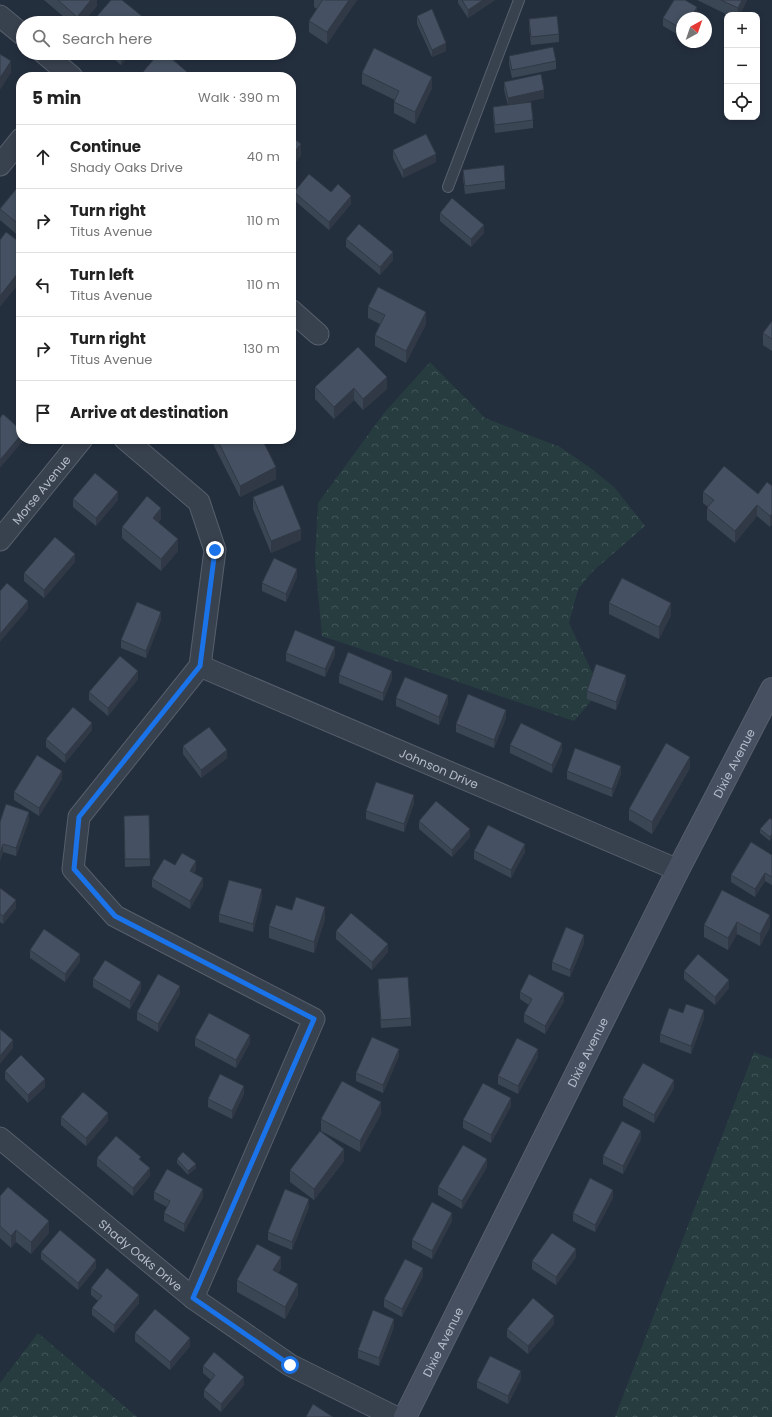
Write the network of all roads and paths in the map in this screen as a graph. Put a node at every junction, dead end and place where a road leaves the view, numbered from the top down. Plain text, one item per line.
1 (519, 0) edge
2 (0, 16) edge
3 (16, 29) edge
4 (52, 60) edge
5 (66, 72) edge
6 (16, 145) edge
7 (0, 165) edge
8 (448, 188) dead end
9 (296, 314) edge
10 (318, 334) dead end
11 (78, 444) edge
12 (131, 444) edge
13 (0, 540) edge
14 (200, 666) junction
15 (772, 689) edge
16 (678, 870) junction
17 (0, 1138) edge
18 (193, 1298) junction
19 (395, 1417) edge
20 (405, 1417) edge

1 - 8 lane
2 - 3 street
4 - 5 street
6 - 7 street
9 - 10 street
11 - 13 street, Morse Avenue
12 - 14 street
14 - 16 street, Johnson Drive
14 - 18 street
15 - 16 street, Dixie Avenue
16 - 20 street, Dixie Avenue
17 - 18 street, Shady Oaks Drive
18 - 19 street, Shady Oaks Drive

